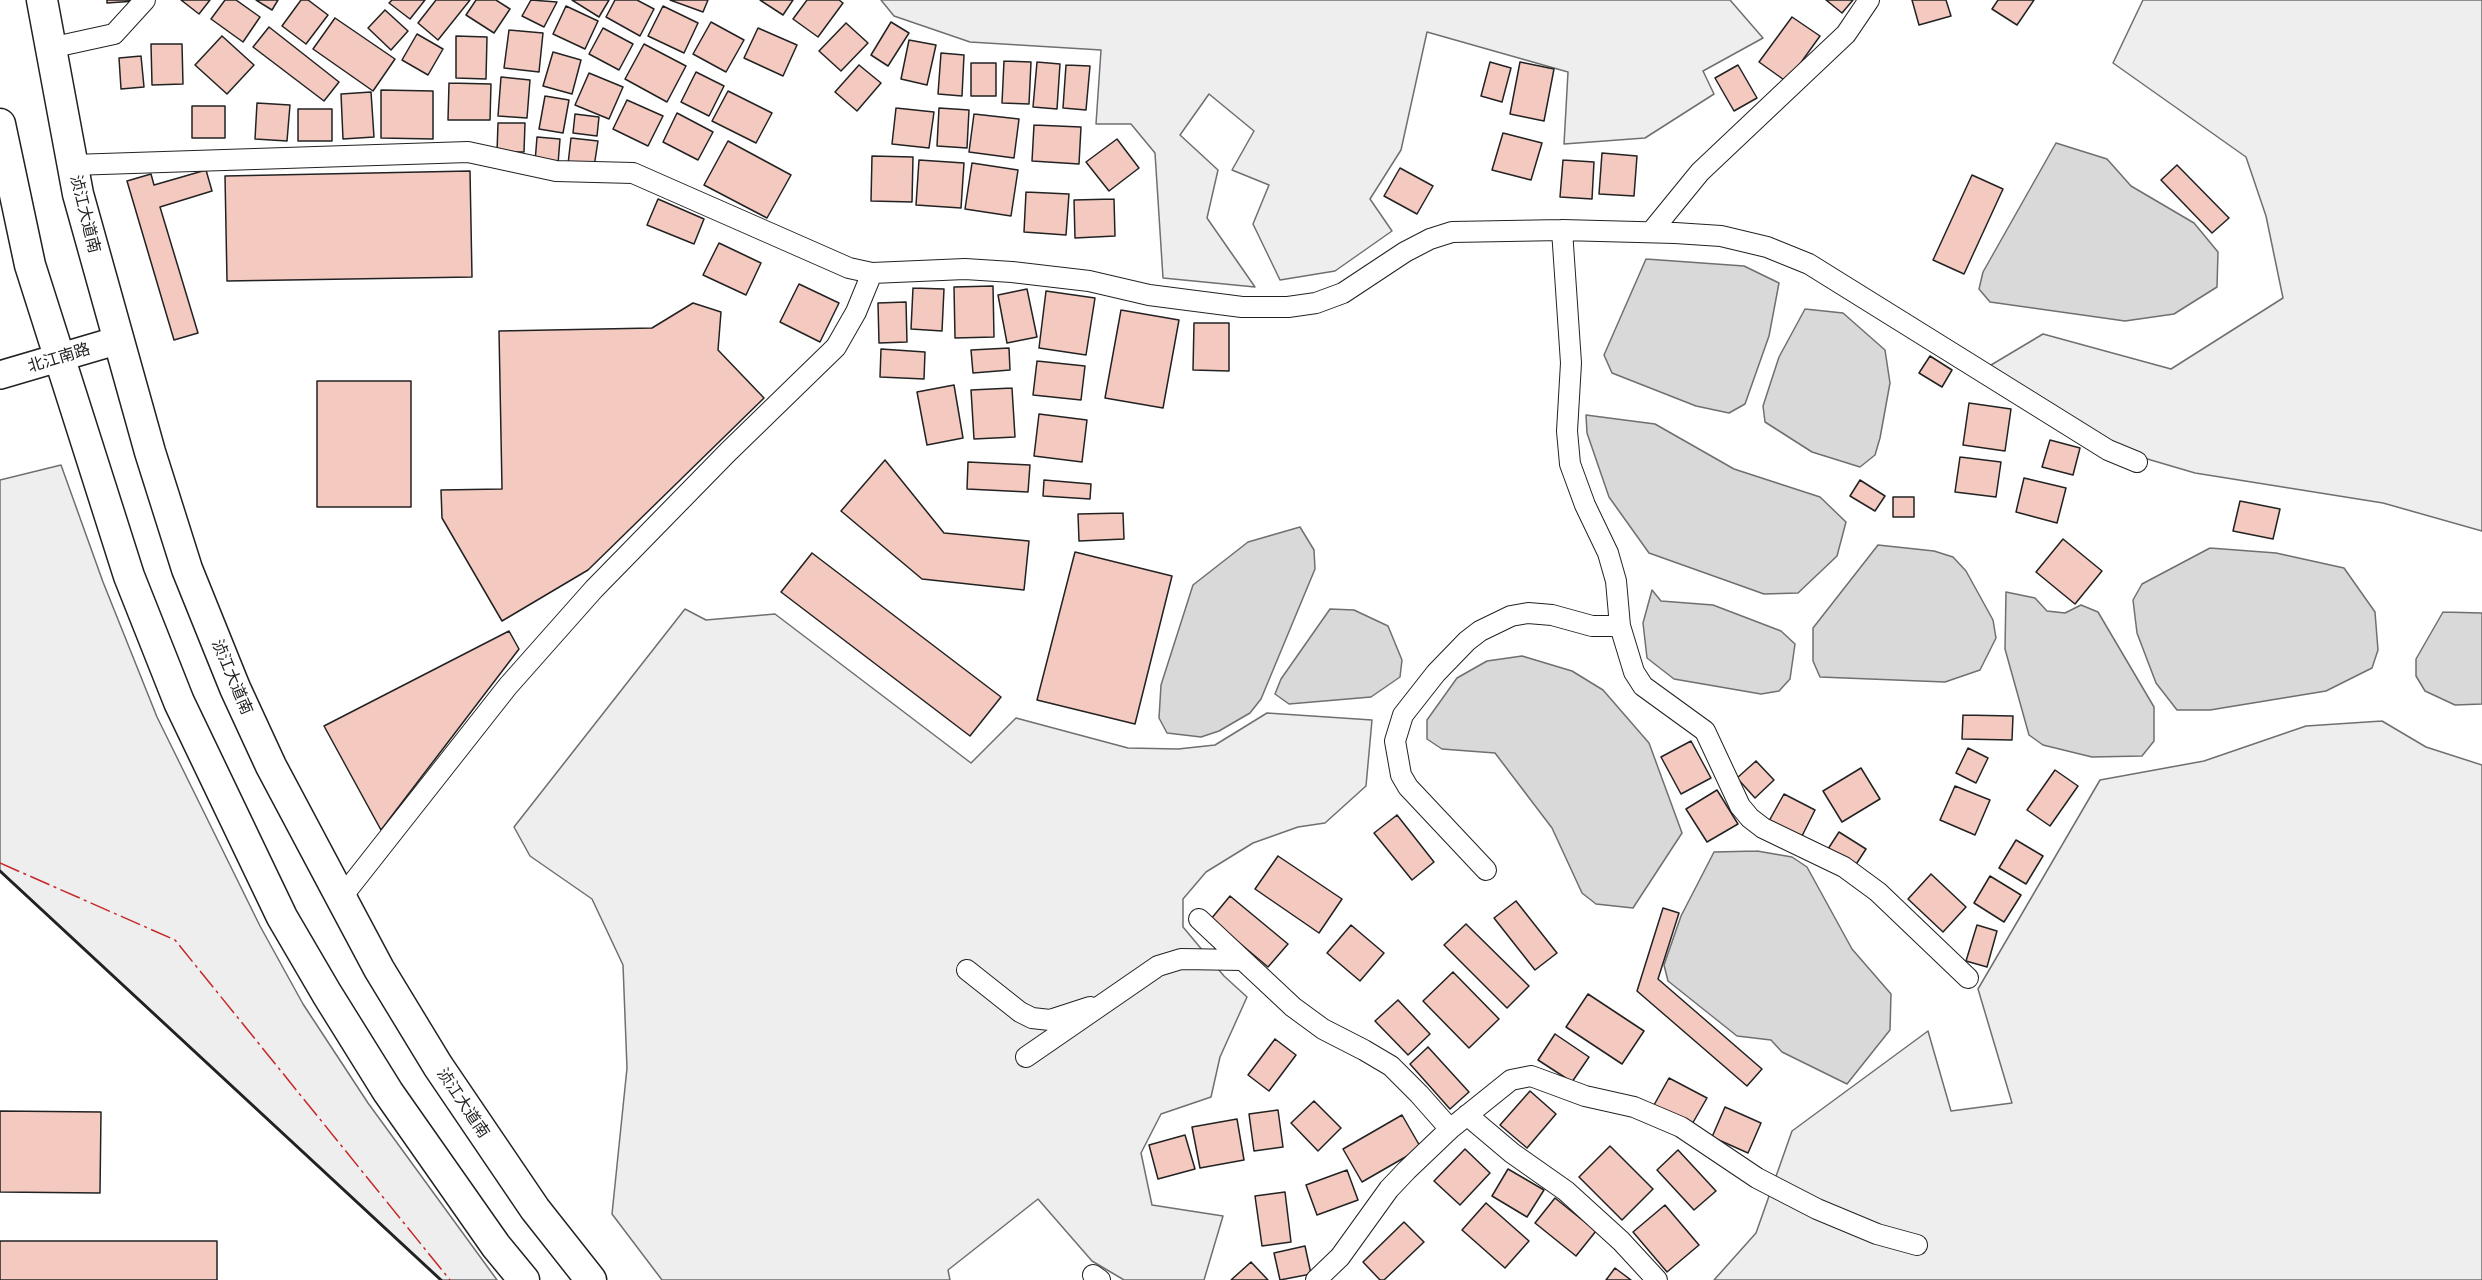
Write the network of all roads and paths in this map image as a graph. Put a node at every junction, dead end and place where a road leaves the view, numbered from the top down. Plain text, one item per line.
1 (42, 0) edge
2 (145, 0) edge
3 (1869, 0) edge
4 (50, 48) junction
5 (0, 124) edge
6 (72, 165) junction
7 (1562, 230) junction
8 (1651, 232) junction
9 (872, 273) junction
10 (119, 340) junction
11 (60, 357) junction
12 (0, 375) edge
13 (2137, 462) dead end
14 (1620, 626) junction
15 (1486, 870) dead end
16 (340, 898) junction
17 (1199, 919) dead end
18 (1242, 960) junction
19 (967, 970) dead end
20 (1968, 978) dead end
21 (1110, 1000) junction
22 (1026, 1058) dead end
23 (1467, 1115) junction
24 (1450, 1129) junction
25 (1917, 1245) dead end
26 (524, 1280) edge
27 (591, 1280) edge
28 (1316, 1280) edge
29 (1657, 1280) edge

1 - 4 main road, 浈江大道南
2 - 4 street
3 - 8 street
4 - 6 main road, 浈江大道南
5 - 11 main road
6 - 9 street
6 - 10 main road, 浈江大道南
7 - 8 street
7 - 9 street
7 - 14 street
8 - 13 street
9 - 16 street
10 - 11 street, 北江南路
10 - 16 main road, 浈江大道南
11 - 12 street, 北江南路
11 - 26 main road
14 - 15 street
14 - 20 street
16 - 27 main road, 浈江大道南
17 - 18 street
18 - 21 street
18 - 24 street
19 - 21 street
21 - 22 street
23 - 24 street
23 - 25 street
23 - 29 street
24 - 28 street

